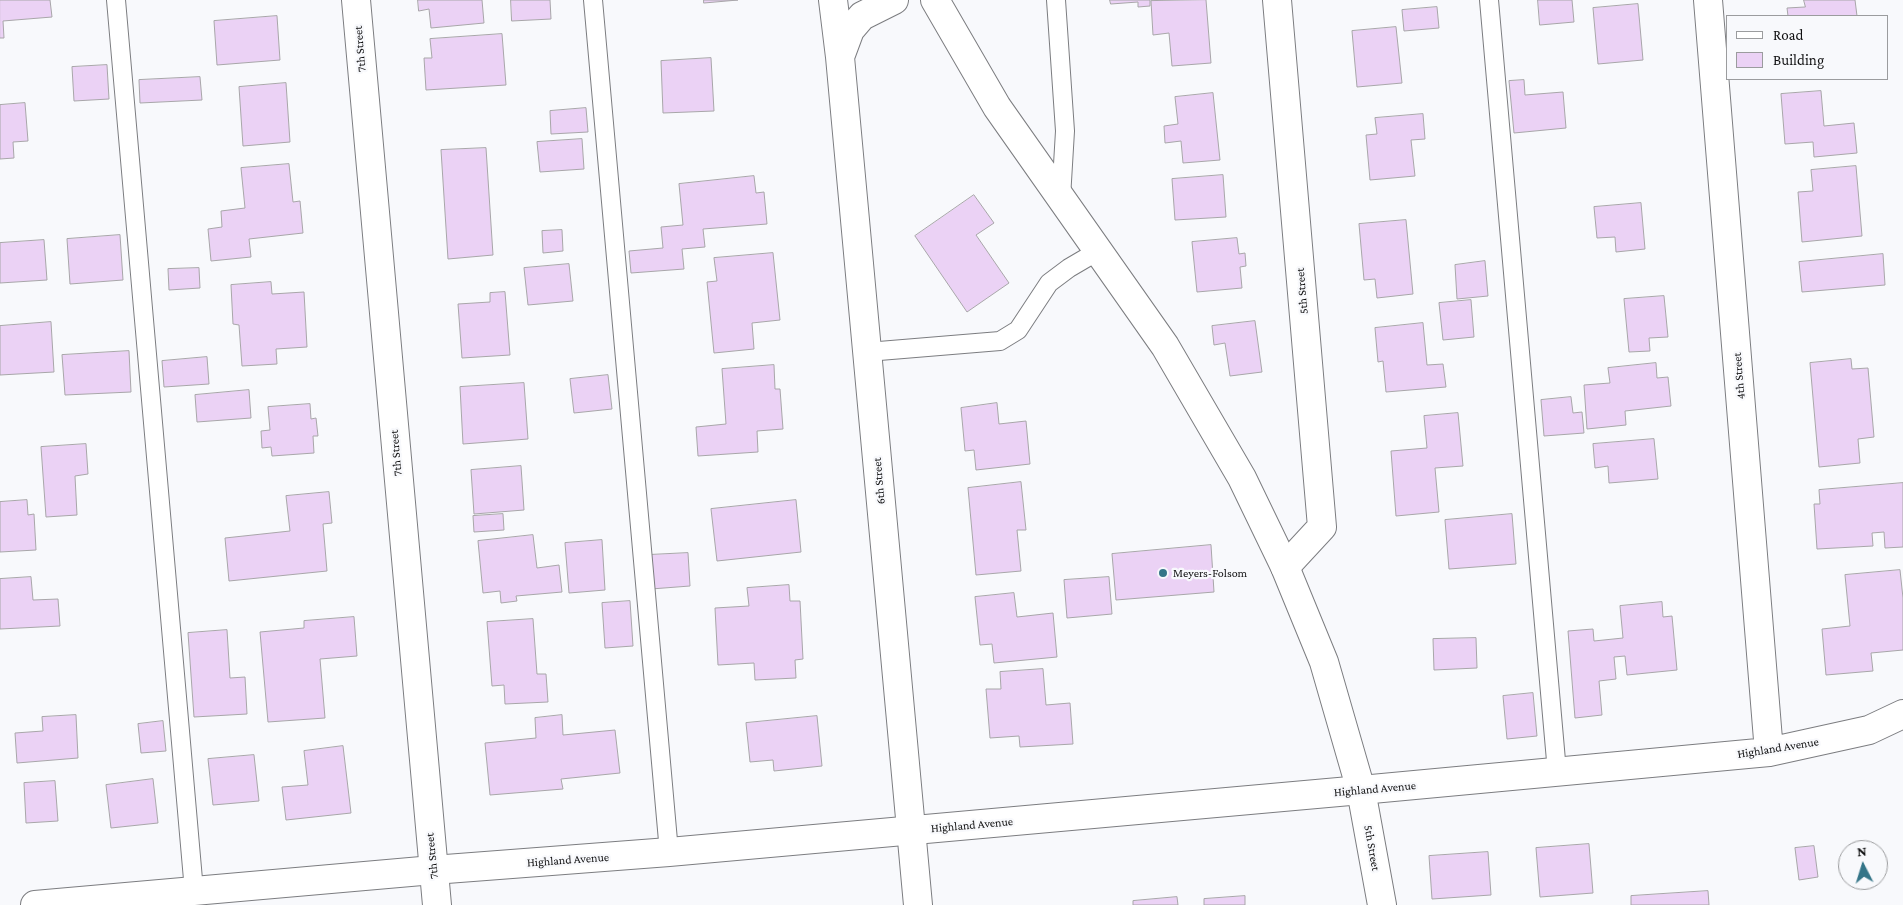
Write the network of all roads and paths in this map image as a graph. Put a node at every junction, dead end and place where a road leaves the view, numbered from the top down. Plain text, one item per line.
1 (116, 0) edge
2 (356, 0) edge
3 (593, 0) edge
4 (833, 0) edge
5 (894, 0) edge
6 (935, 0) edge
7 (1056, 0) edge
8 (1277, 0) edge
9 (1489, 0) edge
10 (1708, 0) edge
11 (840, 57) junction
12 (1061, 198) junction
13 (1098, 251) junction
14 (867, 352) junction
15 (1285, 567) junction
16 (1903, 714) edge
17 (1769, 752) junction
18 (1557, 772) junction
19 (1361, 790) junction
20 (911, 831) junction
21 (669, 852) junction
22 (433, 870) junction
23 (194, 891) junction
24 (34, 905) edge
25 (437, 905) edge
26 (918, 905) edge
27 (1382, 905) edge

1 - 23 lane
2 - 22 street, 7th Street
3 - 21 lane
4 - 11 street, 6th Street
5 - 11 street, 6th Street
6 - 12 street, 5th Street
7 - 12 lane
8 - 15 street, 5th Street
9 - 18 lane
10 - 17 street, 4th Street
11 - 14 street, 6th Street
12 - 13 street, 5th Street
13 - 14 lane
13 - 15 street, 5th Street
14 - 20 street, 6th Street
15 - 19 street, 5th Street
16 - 17 street, Highland Avenue
17 - 18 street, Highland Avenue
18 - 19 street, Highland Avenue
19 - 20 street, Highland Avenue
19 - 27 street, 5th Street
20 - 21 street, Highland Avenue
20 - 26 street, 6th Street
21 - 22 street, Highland Avenue
22 - 23 street, Highland Avenue
22 - 25 street, 7th Street
23 - 24 street, Highland Avenue

